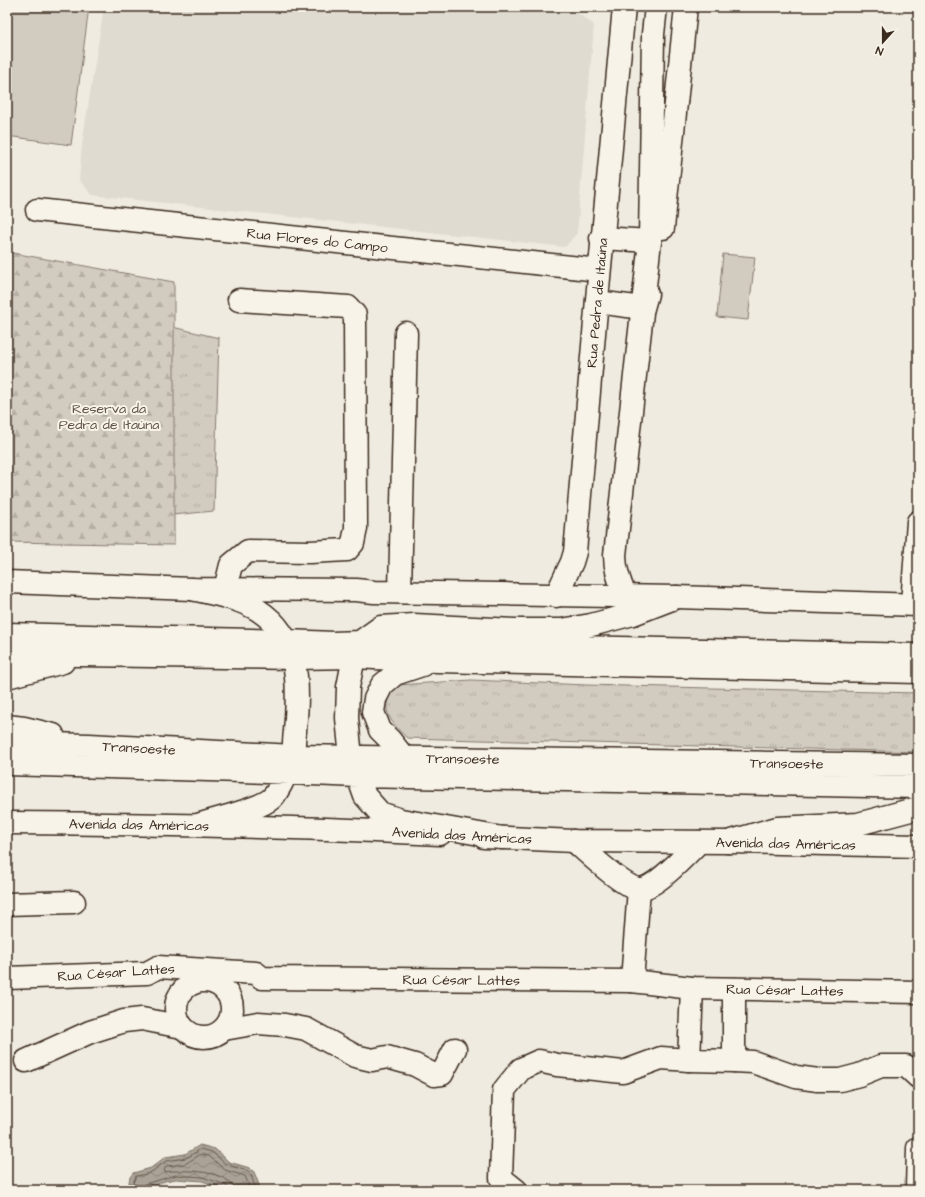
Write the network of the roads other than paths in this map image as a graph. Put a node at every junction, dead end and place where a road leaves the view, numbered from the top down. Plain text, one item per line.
1 (624, 7) edge
2 (656, 7) edge
3 (686, 7) edge
4 (37, 210) dead end
5 (602, 238) junction
6 (650, 241) junction
7 (599, 270) junction
8 (239, 300) dead end
9 (597, 302) junction
10 (643, 308) junction
11 (406, 333) dead end
12 (918, 522) edge
13 (7, 582) edge
14 (192, 589) junction
15 (225, 589) junction
16 (400, 591) junction
17 (556, 596) junction
18 (626, 596) junction
19 (677, 598) junction
20 (915, 605) edge
21 (7, 634) edge
22 (290, 650) junction
23 (357, 650) junction
24 (7, 654) edge
25 (88, 655) junction
26 (918, 655) edge
27 (436, 661) junction
28 (918, 672) edge
29 (7, 677) edge
30 (7, 726) edge
31 (7, 743) edge
32 (89, 744) junction
33 (405, 759) junction
34 (7, 764) edge
35 (290, 764) junction
36 (918, 765) edge
37 (354, 766) junction
38 (918, 787) edge
39 (918, 808) edge
40 (7, 823) edge
41 (198, 825) junction
42 (502, 838) junction
43 (574, 841) junction
44 (699, 842) junction
45 (728, 842) junction
46 (918, 846) edge
47 (639, 889) junction
48 (74, 902) dead end
49 (7, 904) edge
50 (147, 973) junction
51 (7, 978) edge
52 (262, 978) junction
53 (632, 981) junction
54 (692, 988) junction
55 (734, 989) junction
56 (181, 992) junction
57 (918, 992) edge
58 (229, 995) junction
59 (182, 1027) junction
60 (224, 1029) junction
61 (454, 1049) dead end
62 (689, 1060) junction
63 (26, 1061) dead end
64 (734, 1061) junction
65 (918, 1077) edge
66 (918, 1148) edge
67 (516, 1190) edge
68 (917, 1190) edge

1 - 5 main road, Rua Pedra de Itaúna
2 - 6 main road
3 - 10 main road
4 - 7 main road, Rua Flores do Campo
5 - 6 main road
5 - 7 main road, Rua Pedra de Itaúna
6 - 10 main road
7 - 9 main road, Rua Pedra de Itaúna
8 - 15 main road
9 - 10 main road
9 - 17 main road, Rua Pedra de Itaúna
10 - 18 main road
11 - 16 main road
12 - 20 main road
13 - 14 main road
14 - 15 main road
14 - 22 main road
15 - 16 main road
16 - 17 main road
17 - 18 main road
18 - 19 main road
19 - 20 main road
19 - 23 main road
21 - 22 main road
22 - 23 main road
22 - 25 main road
22 - 35 main road
23 - 26 main road
23 - 27 main road
23 - 37 main road
24 - 25 main road
25 - 29 main road
27 - 28 main road
27 - 33 main road
30 - 32 main road
31 - 32 main road, Transoeste
32 - 35 main road, Transoeste
33 - 36 main road, Transoeste
33 - 37 main road, Transoeste
34 - 35 main road
35 - 37 main road
35 - 41 main road
37 - 38 main road
37 - 42 main road
39 - 45 main road
40 - 41 main road, Avenida das Américas
41 - 42 main road, Avenida das Américas
42 - 43 main road, Avenida das Américas
43 - 44 main road, Avenida das Américas
43 - 47 main road
44 - 45 main road, Avenida das Américas
44 - 47 main road
45 - 46 main road, Avenida das Américas
47 - 53 main road
48 - 49 main road
50 - 51 main road, Rua César Lattes
50 - 52 main road, Rua César Lattes
50 - 56 main road
52 - 53 main road, Rua César Lattes
52 - 58 main road
53 - 54 main road, Rua César Lattes
54 - 55 main road, Rua César Lattes
54 - 62 main road
55 - 57 main road, Rua César Lattes
55 - 64 main road
56 - 58 main road
56 - 59 main road
58 - 60 main road
59 - 60 main road
59 - 63 main road
60 - 61 main road
62 - 64 main road
62 - 67 main road
64 - 65 main road
66 - 68 main road

